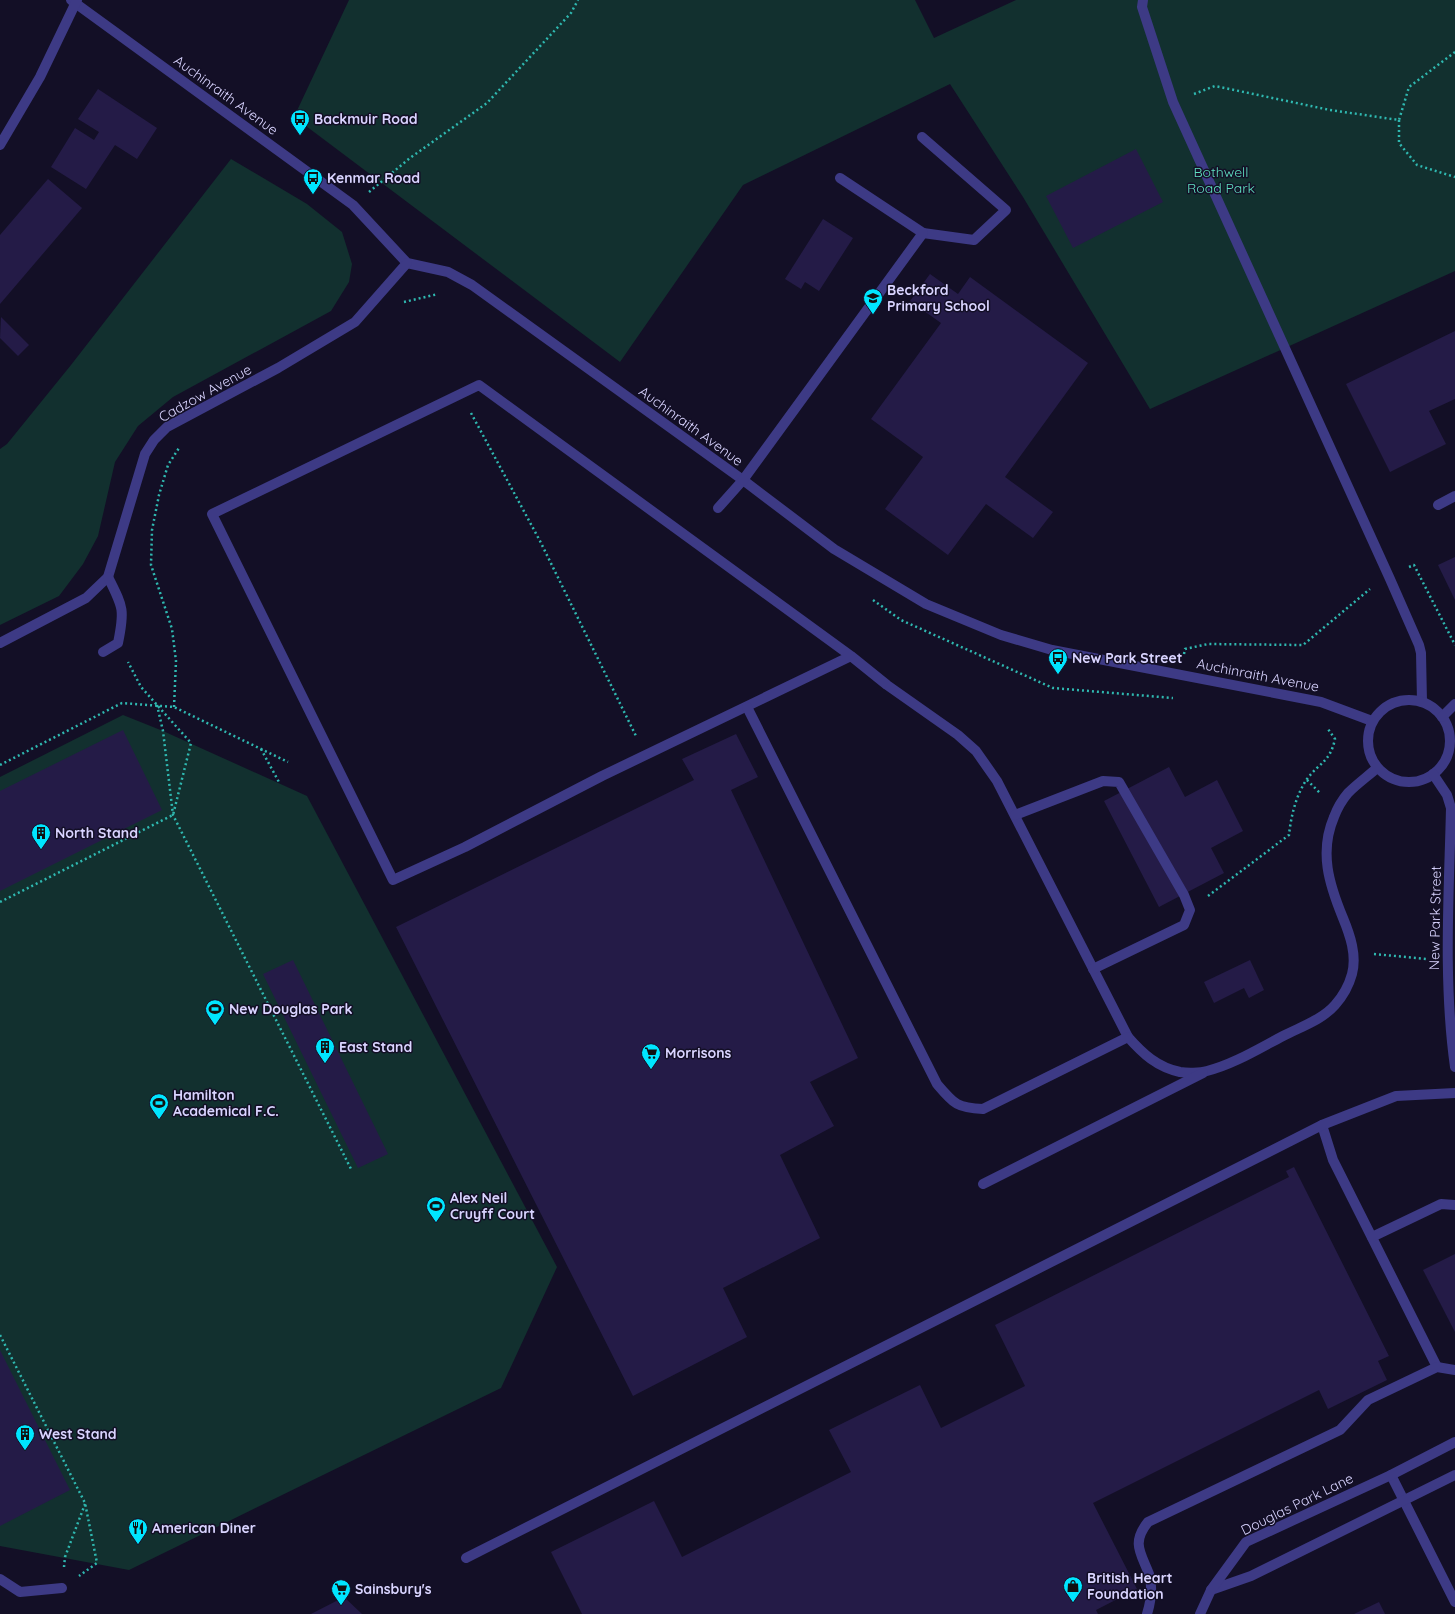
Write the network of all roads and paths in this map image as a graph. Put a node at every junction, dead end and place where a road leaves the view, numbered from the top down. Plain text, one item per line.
1 (578, 0) edge
2 (1137, 0) edge
3 (1143, 0) edge
4 (75, 1) edge
5 (1145, 19) junction
6 (1455, 52) edge
7 (1173, 102) junction
8 (1399, 120) junction
9 (922, 137) dead end
10 (0, 145) edge
11 (840, 178) dead end
12 (1455, 178) edge
13 (353, 205) junction
14 (923, 233) junction
15 (407, 263) junction
16 (461, 394) junction
17 (743, 480) junction
18 (1455, 496) edge
19 (1438, 505) dead end
20 (718, 508) dead end
21 (108, 577) junction
22 (1390, 579) junction
23 (0, 643) edge
24 (118, 643) junction
25 (1455, 645) edge
26 (103, 652) dead end
27 (851, 656) junction
28 (1422, 702) junction
29 (1455, 704) edge
30 (157, 705) junction
31 (747, 708) junction
32 (1442, 717) junction
33 (1372, 721) junction
34 (1327, 727) dead end
35 (261, 748) junction
36 (646, 756) junction
37 (288, 762) dead end
38 (0, 765) edge
39 (1377, 768) junction
40 (1433, 774) junction
41 (280, 784) dead end
42 (1015, 815) junction
43 (173, 816) junction
44 (0, 902) edge
45 (1190, 910) junction
46 (1354, 953) junction
47 (1448, 961) junction
48 (1093, 969) junction
49 (1128, 1037) junction
50 (1455, 1067) edge
51 (1205, 1072) junction
52 (1455, 1092) edge
53 (1322, 1124) junction
54 (352, 1171) dead end
55 (983, 1184) dead end
56 (1455, 1205) edge
57 (1372, 1237) junction
58 (0, 1335) edge
59 (1437, 1367) junction
60 (1455, 1370) edge
61 (1455, 1442) edge
62 (1391, 1474) junction
63 (1455, 1475) edge
64 (1404, 1501) junction
65 (85, 1503) junction
66 (466, 1558) dead end
67 (0, 1579) edge
68 (62, 1588) junction
69 (1211, 1590) junction
70 (1455, 1602) edge
71 (1147, 1614) edge
72 (1200, 1614) edge

1 - 13 path
2 - 5 street
3 - 5 street
4 - 10 street
4 - 13 street, Auchinraith Avenue
5 - 7 street
6 - 8 path
7 - 8 path
7 - 22 street
8 - 12 path
9 - 14 street
11 - 14 street
13 - 15 street, Auchinraith Avenue
14 - 17 street
15 - 17 street, Auchinraith Avenue
15 - 21 street, Cadzow Avenue
16 - 27 street
16 - 36 path
16 - 36 street
17 - 20 street
17 - 33 street, Auchinraith Avenue
18 - 19 street
21 - 23 street, Cadzow Avenue
21 - 24 street
22 - 25 path
22 - 28 street
24 - 26 street
24 - 30 path
27 - 31 street
27 - 42 street
28 - 32 street
28 - 33 street
29 - 32 street
30 - 35 path
30 - 38 path
30 - 43 path
30 - 43 path
31 - 36 street
31 - 49 street
32 - 40 street
33 - 39 street
34 - 45 path
35 - 37 path
35 - 41 path
39 - 40 street
39 - 46 street
40 - 47 street, New Park Street
42 - 45 street
42 - 48 street
43 - 44 path
43 - 54 path
45 - 48 street
46 - 47 path
46 - 51 street
47 - 50 street, New Park Street
48 - 49 street
49 - 51 street
51 - 55 street
52 - 53 street
53 - 57 street
53 - 66 street
56 - 57 street
57 - 59 street
58 - 65 path
59 - 60 street
59 - 71 street
61 - 62 street, Douglas Park Lane
62 - 64 street
62 - 69 street, Douglas Park Lane
63 - 64 street
64 - 69 street
64 - 70 street
65 - 68 path
65 - 68 path
67 - 68 street
69 - 72 street, Douglas Park Lane

